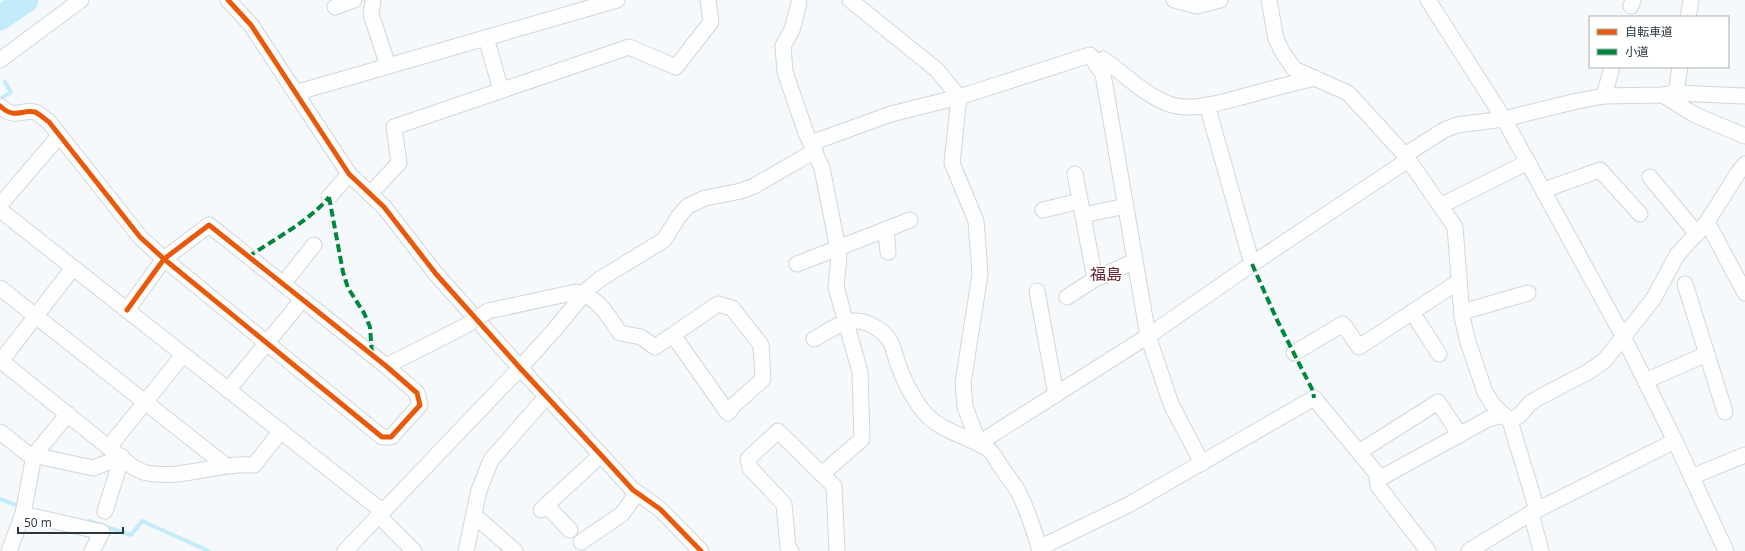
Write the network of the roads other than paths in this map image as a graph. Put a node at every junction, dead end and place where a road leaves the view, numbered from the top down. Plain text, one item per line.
1 (81, 0) edge
2 (228, 0) edge
3 (354, 0) edge
4 (373, 0) edge
5 (617, 0) edge
6 (708, 0) edge
7 (850, 0) edge
8 (1174, 0) edge
9 (1220, 0) edge
10 (1269, 0) edge
11 (1428, 0) edge
12 (1691, 0) edge
13 (799, 3) dead end
14 (334, 7) dead end
15 (1688, 16) edge
16 (486, 38) junction
17 (0, 60) edge
18 (1096, 64) junction
19 (388, 66) junction
20 (1612, 68) edge
21 (1680, 68) edge
22 (1315, 78) junction
23 (502, 90) junction
24 (295, 93) junction
25 (1670, 94) junction
26 (959, 96) junction
27 (1604, 96) junction
28 (1745, 96) edge
29 (1207, 105) junction
30 (0, 106) edge
31 (1504, 119) junction
32 (59, 136) junction
33 (1745, 136) edge
34 (813, 147) junction
35 (1407, 158) junction
36 (1528, 162) junction
37 (1745, 164) edge
38 (349, 174) junction
39 (1075, 174) dead end
40 (1650, 177) dead end
41 (1544, 190) junction
42 (370, 194) junction
43 (329, 197) dead end
44 (0, 205) edge
45 (1126, 206) junction
46 (1440, 206) junction
47 (1082, 208) junction
48 (0, 210) edge
49 (1043, 210) dead end
50 (1640, 214) dead end
51 (910, 220) dead end
52 (1707, 222) junction
53 (886, 230) junction
54 (1697, 234) junction
55 (314, 245) dead end
56 (838, 249) junction
57 (888, 252) dead end
58 (164, 259) junction
59 (1136, 261) junction
60 (797, 264) dead end
61 (1252, 264) junction
62 (73, 268) junction
63 (1095, 279) junction
64 (1458, 282) junction
65 (283, 284) junction
66 (1685, 284) dead end
67 (0, 288) edge
68 (1037, 291) dead end
69 (1528, 293) dead end
70 (1745, 293) edge
71 (584, 294) junction
72 (1067, 297) dead end
73 (302, 300) junction
74 (127, 310) junction
75 (1412, 312) junction
76 (1462, 312) junction
77 (35, 316) junction
78 (845, 321) junction
79 (674, 335) junction
80 (1148, 336) junction
81 (1624, 338) junction
82 (814, 339) dead end
83 (266, 343) junction
84 (1294, 353) dead end
85 (1439, 354) dead end
86 (1707, 354) junction
87 (184, 355) junction
88 (0, 360) edge
89 (386, 366) junction
90 (520, 368) junction
91 (1645, 381) junction
92 (228, 390) junction
93 (1056, 395) junction
94 (546, 397) junction
95 (145, 402) junction
96 (1725, 412) dead end
97 (68, 414) junction
98 (1507, 418) junction
99 (281, 431) junction
100 (0, 432) edge
101 (1460, 435) junction
102 (1675, 441) junction
103 (979, 444) junction
104 (109, 447) junction
105 (1359, 452) junction
106 (34, 455) junction
107 (601, 455) junction
108 (1745, 455) edge
109 (122, 457) junction
110 (1202, 464) junction
111 (225, 465) junction
112 (822, 474) junction
113 (1692, 477) junction
114 (1378, 480) junction
115 (637, 493) junction
116 (24, 509) junction
117 (1534, 511) junction
118 (105, 512) dead end
119 (380, 513) junction
120 (474, 515) junction
121 (570, 530) dead end
122 (581, 542) dead end
123 (6, 546) edge
124 (694, 550) edge
125 (1040, 550) edge
126 (92, 551) edge
127 (345, 551) edge
128 (414, 551) edge
129 (466, 551) edge
130 (515, 551) edge
131 (792, 551) edge
132 (836, 551) edge
133 (1428, 551) edge
134 (1469, 551) edge
135 (1541, 551) edge
136 (1726, 551) edge

1 - 17 street
2 - 24 street
3 - 14 street
4 - 19 street
5 - 16 street
6 - 23 street
7 - 26 street
8 - 9 street
10 - 22 street
11 - 31 street
12 - 15 street
13 - 34 street
16 - 19 street
16 - 23 street
18 - 26 street
18 - 29 street
18 - 45 street
19 - 24 street
20 - 27 street
21 - 25 street
22 - 29 street
22 - 35 street
23 - 42 street
24 - 38 street
25 - 27 street
25 - 28 street
25 - 33 street
26 - 34 street
26 - 103 street
27 - 31 street
29 - 61 street
30 - 32 street
31 - 35 street
31 - 36 street
32 - 44 street
32 - 58 street
34 - 56 street
34 - 71 street
35 - 46 street
35 - 61 street
36 - 41 street
36 - 46 street
37 - 52 street
38 - 42 street
38 - 43 street
39 - 47 street
40 - 54 street
41 - 50 street
41 - 81 street
42 - 90 street
45 - 47 street
45 - 59 street
46 - 64 street
47 - 49 street
47 - 63 street
48 - 62 street
51 - 53 street
52 - 54 street
52 - 70 street
53 - 56 street
53 - 57 street
54 - 81 street
55 - 65 street
56 - 60 street
56 - 78 street
58 - 65 street
58 - 74 street
58 - 83 street
59 - 63 street
59 - 80 street
61 - 80 street
62 - 74 street
62 - 77 street
63 - 72 street
64 - 75 street
64 - 76 street
65 - 73 street
66 - 86 street
67 - 77 street
68 - 93 street
69 - 76 street
71 - 79 street
71 - 89 street, bridge
71 - 90 street
73 - 83 street
73 - 89 street
74 - 87 street
75 - 84 street
75 - 85 street
76 - 98 street
77 - 88 street
77 - 95 street
78 - 82 street
78 - 103 street
78 - 112 street
79 - 79 street
80 - 93 street
80 - 110 street
81 - 91 street
81 - 98 street
83 - 89 street
83 - 92 street
86 - 91 street
86 - 96 street
87 - 92 street
87 - 95 street
88 - 97 street
90 - 94 street
90 - 119 street
91 - 102 street
92 - 99 street
93 - 103 street
94 - 107 street
94 - 120 street
95 - 104 street
95 - 111 street
97 - 104 street
97 - 106 street
98 - 101 street
98 - 117 street
99 - 111 street
99 - 119 street
100 - 106 street
101 - 105 street
101 - 114 street
102 - 113 street
102 - 117 street
103 - 125 street
104 - 109 street
105 - 110 street
105 - 114 street
106 - 109 street
106 - 116 street
107 - 115 street
107 - 121 street
108 - 113 street
109 - 111 street
109 - 118 street
110 - 125 street
112 - 131 street
112 - 132 street
113 - 136 street
114 - 133 street
115 - 122 street
115 - 124 street
116 - 123 street
116 - 126 street
117 - 134 street
117 - 135 street
119 - 127 street
119 - 128 street
120 - 129 street
120 - 130 street

